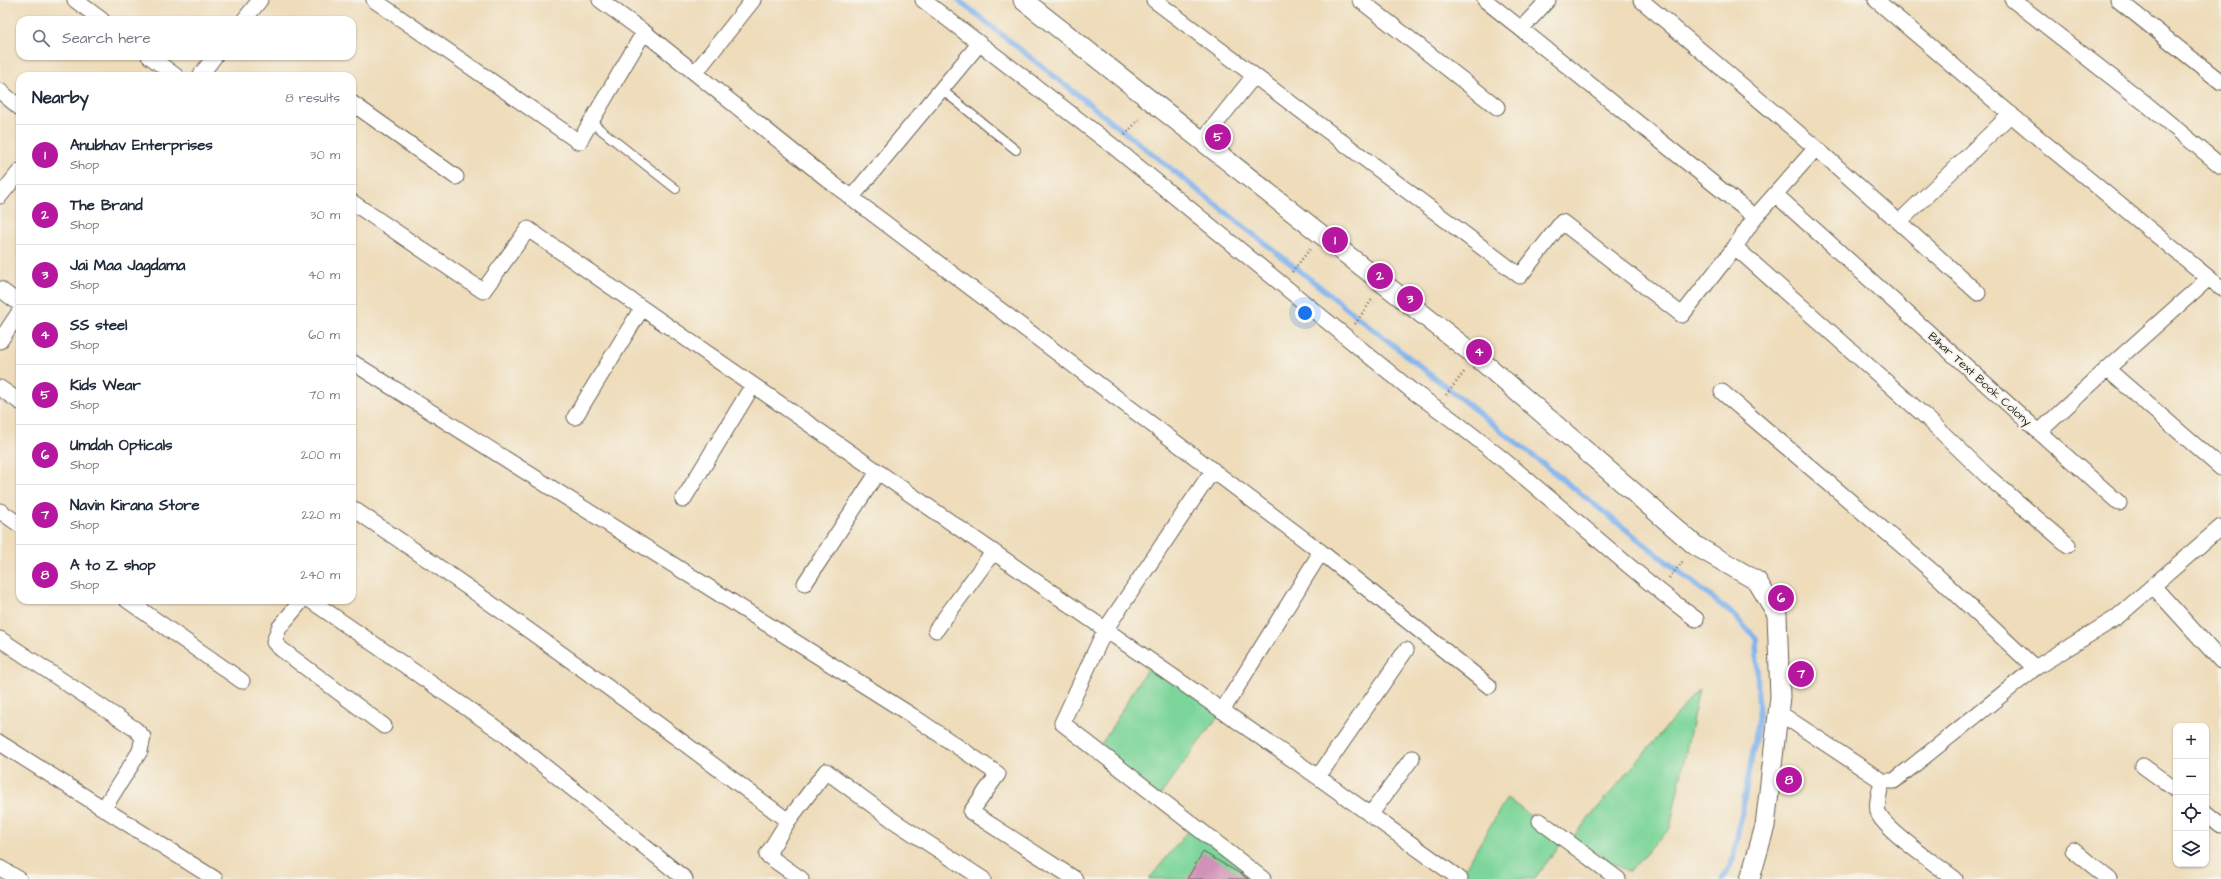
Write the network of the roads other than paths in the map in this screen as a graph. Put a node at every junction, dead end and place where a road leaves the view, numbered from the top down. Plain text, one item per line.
1 (75, 0) edge
2 (260, 0) edge
3 (374, 0) edge
4 (600, 0) edge
5 (753, 0) edge
6 (923, 0) edge
7 (1023, 0) edge
8 (1154, 0) edge
9 (1360, 0) edge
10 (1485, 0) edge
11 (1548, 0) edge
12 (1641, 0) edge
13 (1876, 0) edge
14 (2013, 0) edge
15 (2118, 0) edge
16 (97, 16) edge
17 (247, 16) edge
18 (1521, 29) junction
19 (644, 32) junction
20 (979, 44) junction
21 (155, 60) edge
22 (212, 60) edge
23 (171, 72) edge
24 (203, 72) edge
25 (695, 73) junction
26 (1254, 76) junction
27 (2221, 82) edge
28 (941, 89) junction
29 (0, 91) edge
30 (16, 105) edge
31 (356, 106) edge
32 (1498, 107) dead end
33 (2011, 114) junction
34 (591, 122) junction
35 (1202, 141) junction
36 (1816, 148) junction
37 (1016, 150) dead end
38 (2221, 166) edge
39 (16, 176) edge
40 (456, 177) dead end
41 (676, 189) dead end
42 (1775, 194) junction
43 (0, 196) edge
44 (851, 198) junction
45 (356, 205) edge
46 (1755, 217) junction
47 (1898, 222) junction
48 (1735, 248) junction
49 (2209, 278) junction
50 (0, 288) edge
51 (2221, 288) edge
52 (1978, 293) dead end
53 (16, 301) edge
54 (642, 308) junction
55 (16, 317) edge
56 (0, 340) edge
57 (356, 365) edge
58 (2107, 368) junction
59 (753, 386) junction
60 (1722, 392) dead end
61 (2, 395) edge
62 (16, 400) edge
63 (575, 417) dead end
64 (2038, 432) junction
65 (2221, 468) edge
66 (1212, 470) junction
67 (878, 472) junction
68 (683, 500) dead end
69 (2119, 503) dead end
70 (0, 511) edge
71 (356, 511) edge
72 (16, 522) edge
73 (2221, 527) edge
74 (2068, 545) dead end
75 (992, 552) junction
76 (1321, 552) junction
77 (805, 583) dead end
78 (2153, 586) junction
79 (133, 604) edge
80 (299, 604) edge
81 (316, 604) edge
82 (1696, 619) dead end
83 (936, 630) dead end
84 (1105, 630) junction
85 (0, 639) edge
86 (1406, 650) dead end
87 (2221, 661) edge
88 (2035, 668) junction
89 (242, 681) dead end
90 (1489, 686) dead end
91 (1222, 711) junction
92 (1778, 712) junction
93 (384, 726) dead end
94 (0, 743) edge
95 (1412, 758) dead end
96 (2143, 766) dead end
97 (1318, 777) junction
98 (1882, 781) junction
99 (2173, 788) edge
100 (104, 808) junction
101 (1370, 815) junction
102 (2209, 815) edge
103 (788, 821) junction
104 (1540, 821) dead end
105 (2221, 824) edge
106 (2073, 850) dead end
107 (0, 868) edge
108 (19, 879) edge
109 (215, 879) edge
110 (685, 879) edge
111 (801, 879) edge
112 (983, 879) edge
113 (1075, 879) edge
114 (1263, 879) edge
115 (1460, 879) edge
116 (1618, 879) edge
117 (1750, 879) edge
118 (1955, 879) edge
119 (2109, 879) edge

1 - 16 street
2 - 17 street
3 - 34 street
4 - 19 street
5 - 25 street
6 - 20 street
7 - 35 street
8 - 26 street
9 - 32 street
10 - 18 street
11 - 18 street
12 - 36 street
13 - 33 street
14 - 38 street
15 - 27 street
18 - 46 street
19 - 25 street
19 - 34 street
20 - 28 street
20 - 82 street
21 - 23 street
22 - 24 street
25 - 44 street
26 - 35 street
26 - 48 street
28 - 37 lane
28 - 44 street
29 - 30 street
31 - 40 street
33 - 47 street
33 - 49 street
34 - 41 lane
35 - 92 street
36 - 42 street
36 - 47 street
39 - 43 street
42 - 46 street
42 - 64 street, Bihar Text Book Colony
44 - 66 street
45 - 54 street
46 - 48 street
47 - 52 street
48 - 74 street
49 - 51 street
49 - 58 street, Bihar Text Book Colony
50 - 53 street
54 - 59 street
54 - 63 street
55 - 56 street
57 - 113 street
58 - 64 street, Bihar Text Book Colony
58 - 65 street
59 - 67 street
59 - 68 street
60 - 88 street
61 - 62 street
64 - 69 street
66 - 76 street
66 - 84 street
67 - 75 street
67 - 77 street
70 - 72 street
71 - 103 street
73 - 78 street
75 - 83 street
75 - 84 street
76 - 90 street
76 - 91 street
78 - 87 street
78 - 88 street
79 - 89 street
80 - 93 street
81 - 110 street
84 - 91 street
84 - 114 street
85 - 100 street
86 - 97 street
88 - 98 street
91 - 97 street
92 - 98 street
92 - 117 street
94 - 100 street
95 - 101 street
96 - 99 street
97 - 101 street
98 - 118 street
100 - 109 street
101 - 115 street
102 - 105 street
103 - 111 street
103 - 112 street
104 - 116 street
106 - 119 street
107 - 108 street

